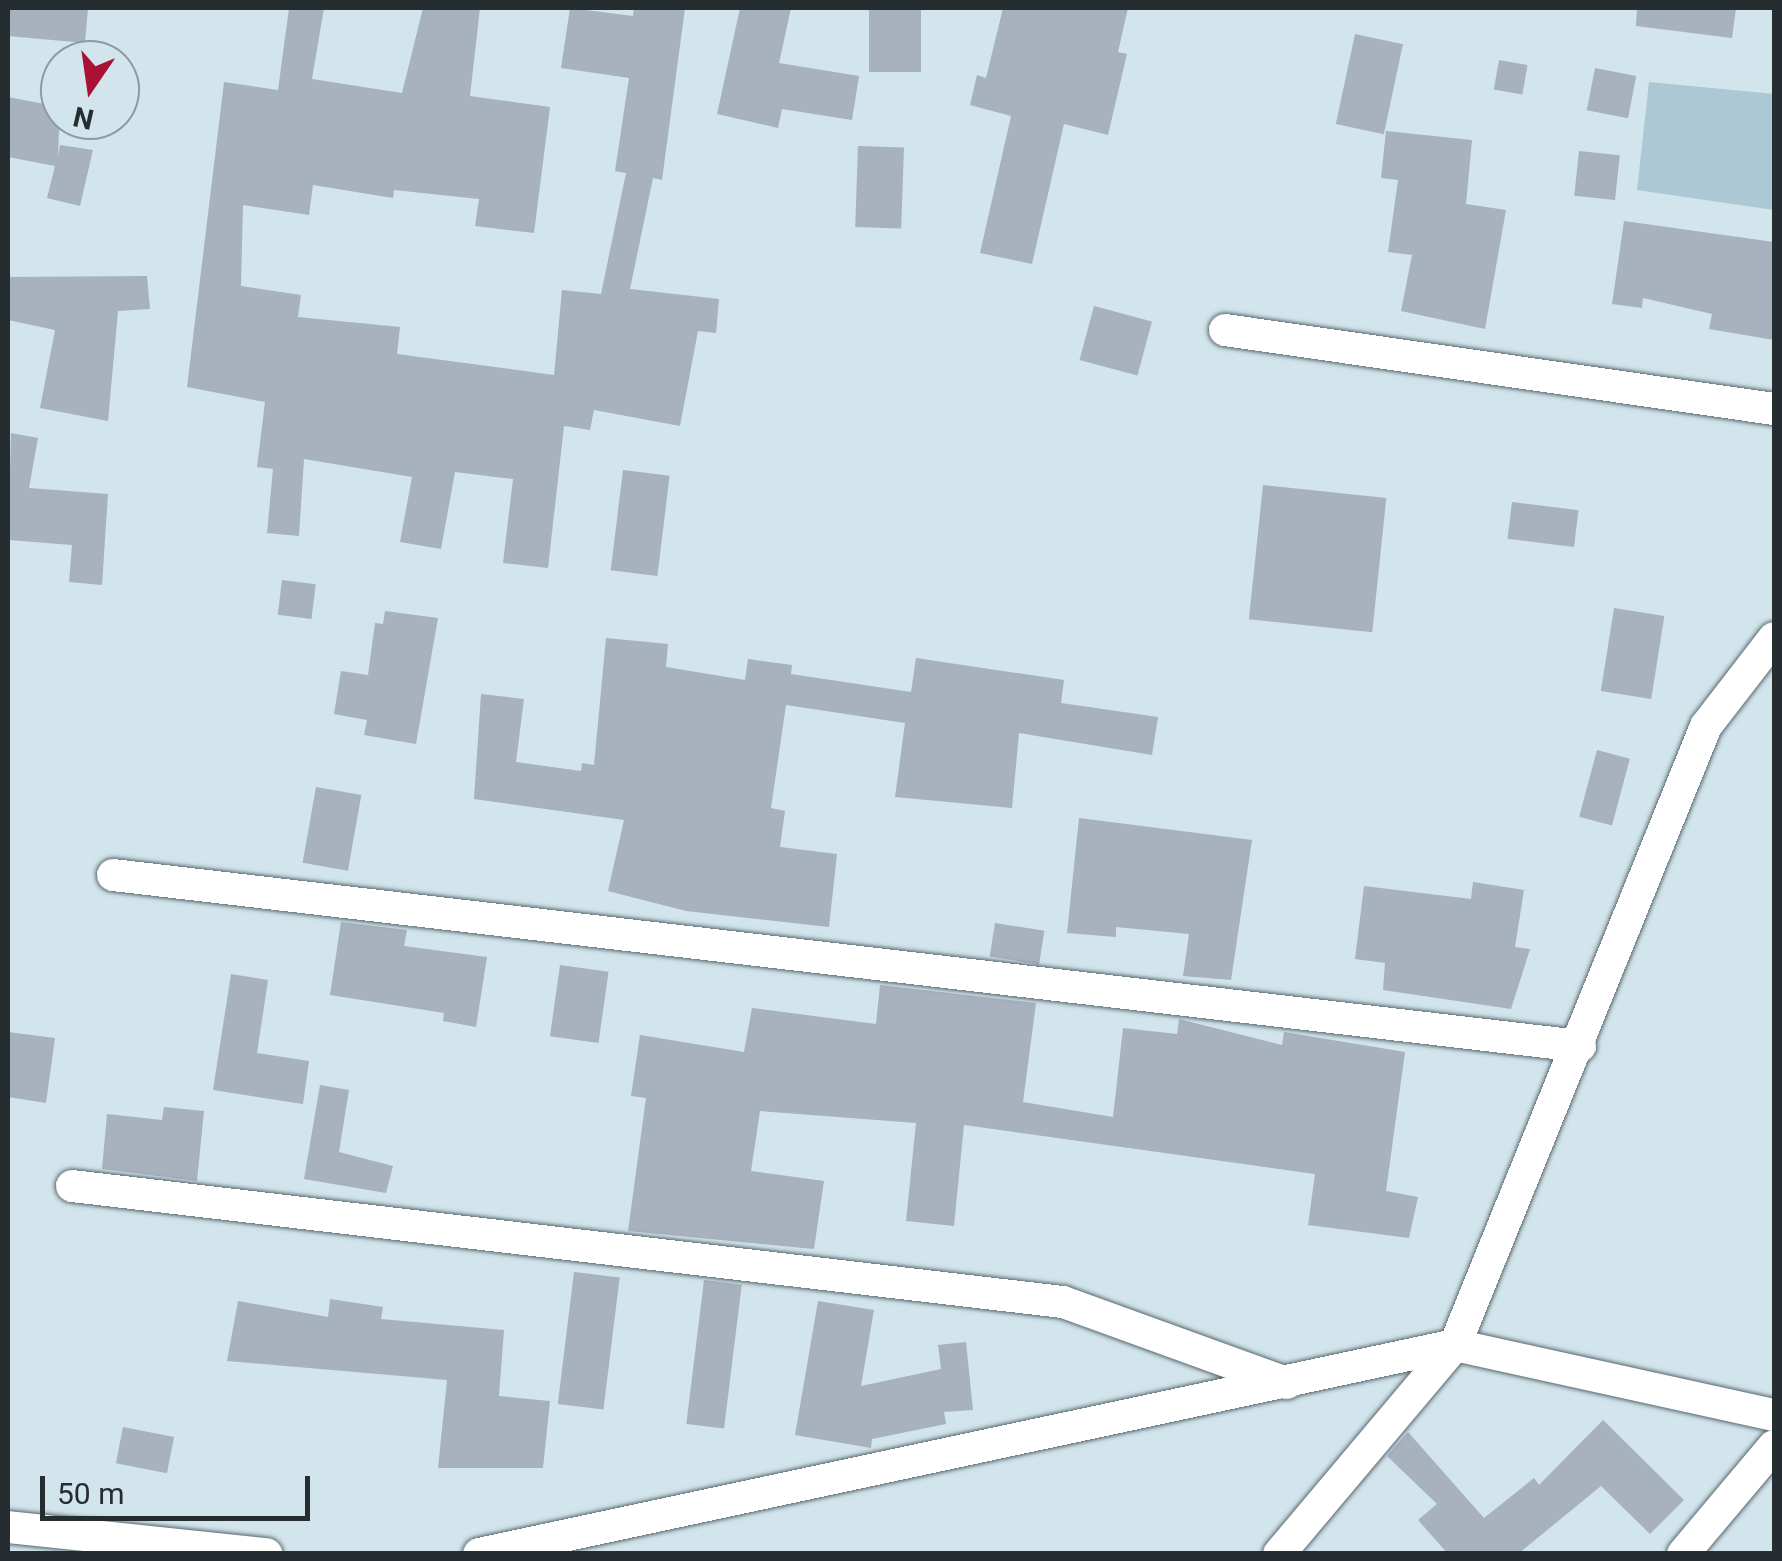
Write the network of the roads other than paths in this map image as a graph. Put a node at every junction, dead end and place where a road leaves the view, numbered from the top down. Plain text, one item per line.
1 (1225, 330) dead end
2 (1774, 409) edge
3 (1774, 638) edge
4 (113, 875) dead end
5 (1580, 1046) junction
6 (72, 1186) dead end
7 (1456, 1344) junction
8 (1287, 1384) junction
9 (1774, 1415) edge
10 (1774, 1446) edge
11 (8, 1527) edge
12 (267, 1554) edge
13 (479, 1554) edge
14 (1279, 1554) edge
15 (1683, 1554) edge

1 - 2 street
3 - 5 street
4 - 5 street
5 - 7 street
6 - 8 street
7 - 8 street
7 - 9 street
7 - 14 street
8 - 13 street
10 - 15 street
11 - 12 street

